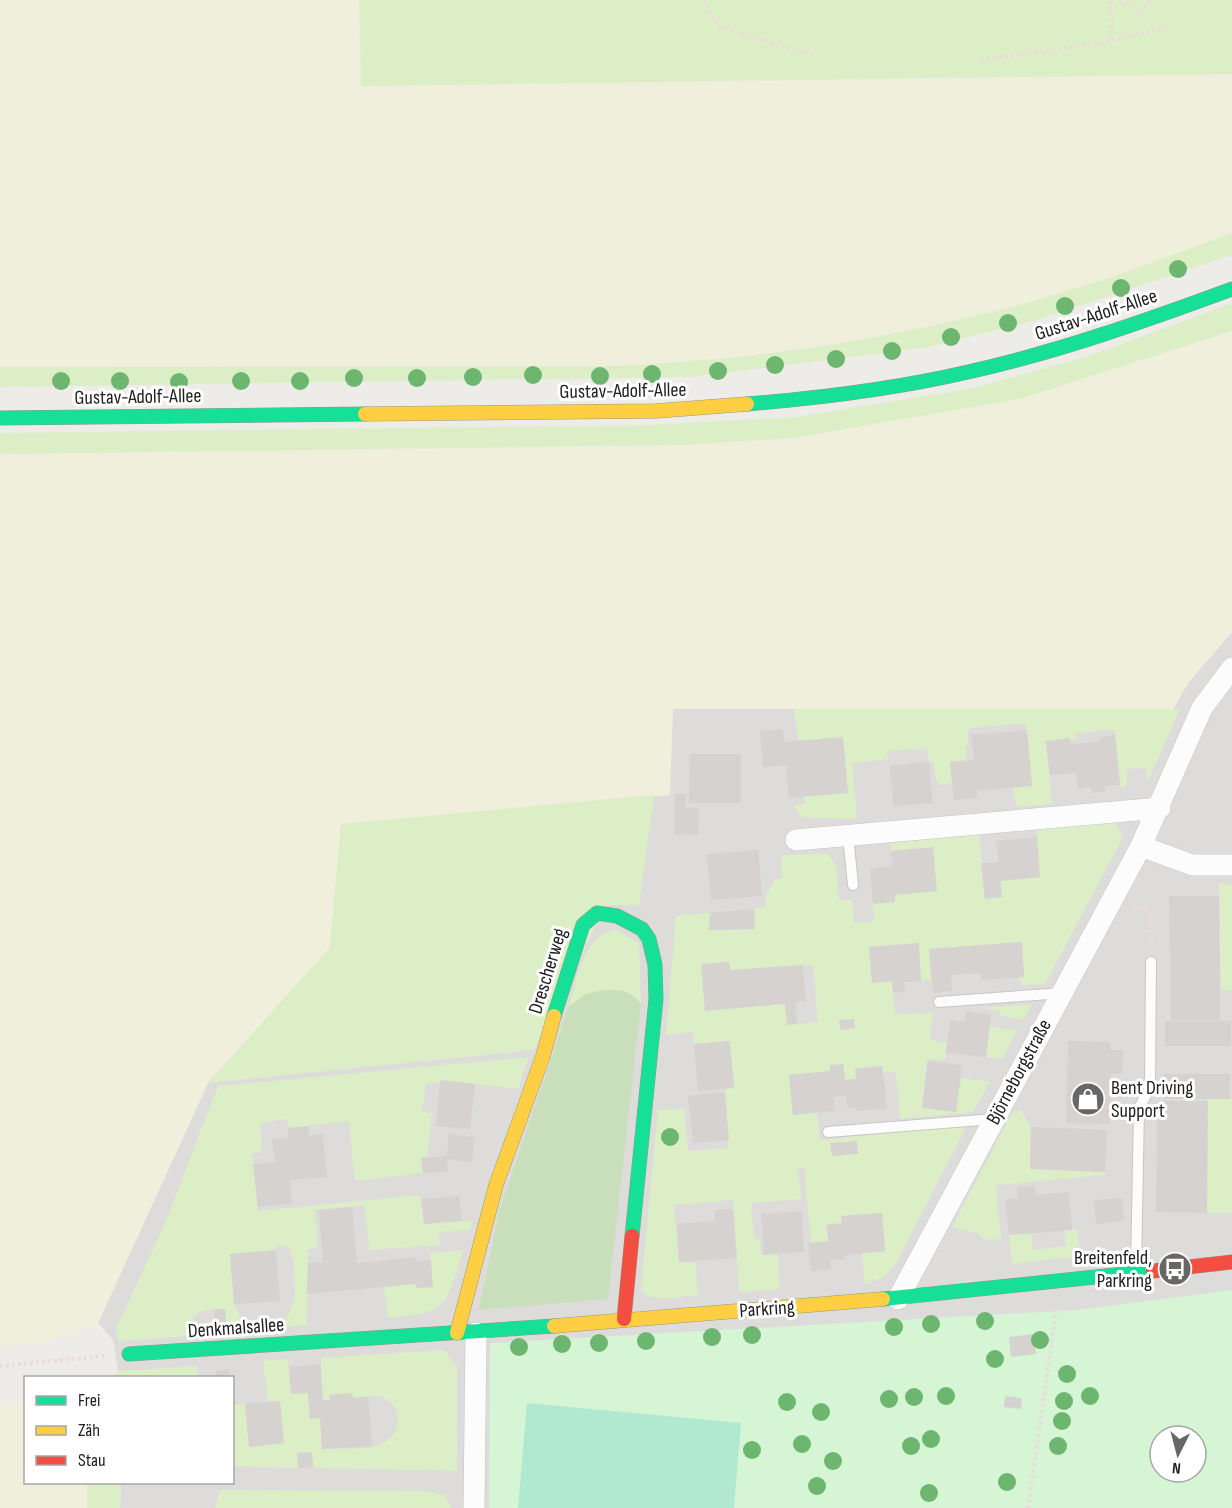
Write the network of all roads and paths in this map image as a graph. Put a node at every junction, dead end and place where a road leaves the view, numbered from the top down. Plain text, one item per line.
1 (703, 0) edge
2 (1111, 0) edge
3 (1119, 0) edge
4 (1151, 0) edge
5 (1168, 27) dead end
6 (1111, 40) junction
7 (813, 56) dead end
8 (981, 60) dead end
9 (1232, 289) edge
10 (0, 418) edge
11 (1232, 668) edge
12 (1160, 808) junction
13 (848, 836) junction
14 (796, 840) dead end
15 (1142, 846) junction
16 (1232, 865) edge
17 (852, 885) dead end
18 (1112, 899) junction
19 (1151, 963) joint
20 (1062, 993) junction
21 (939, 1002) dead end
22 (994, 1119) junction
23 (828, 1132) dead end
24 (1232, 1262) edge
25 (1136, 1273) junction
26 (1060, 1281) junction
27 (898, 1299) junction
28 (624, 1319) junction
29 (467, 1333) junction
30 (129, 1354) joint
31 (0, 1366) edge
32 (474, 1508) edge
33 (1028, 1508) edge

1 - 7 path
2 - 6 path
3 - 4 path
5 - 6 path
6 - 8 path
9 - 10 street, Gustav-Adolf-Allee
11 - 12 street, Björneborgstraße
12 - 13 street
12 - 15 street, Björneborgstraße
13 - 14 street
13 - 17 lane
15 - 16 street
15 - 18 street, Björneborgstraße
18 - 19 path
18 - 20 street, Björneborgstraße
19 - 25 lane
20 - 21 lane
20 - 22 street, Björneborgstraße
22 - 23 lane
22 - 27 street, Björneborgstraße
24 - 25 street, Parkring
25 - 26 street, Parkring
26 - 27 street, Parkring
26 - 33 path
27 - 28 street, Parkring
28 - 29 street, Parkring
28 - 29 street, Drescherweg
29 - 30 street, Denkmalsallee
29 - 32 street
30 - 31 path

